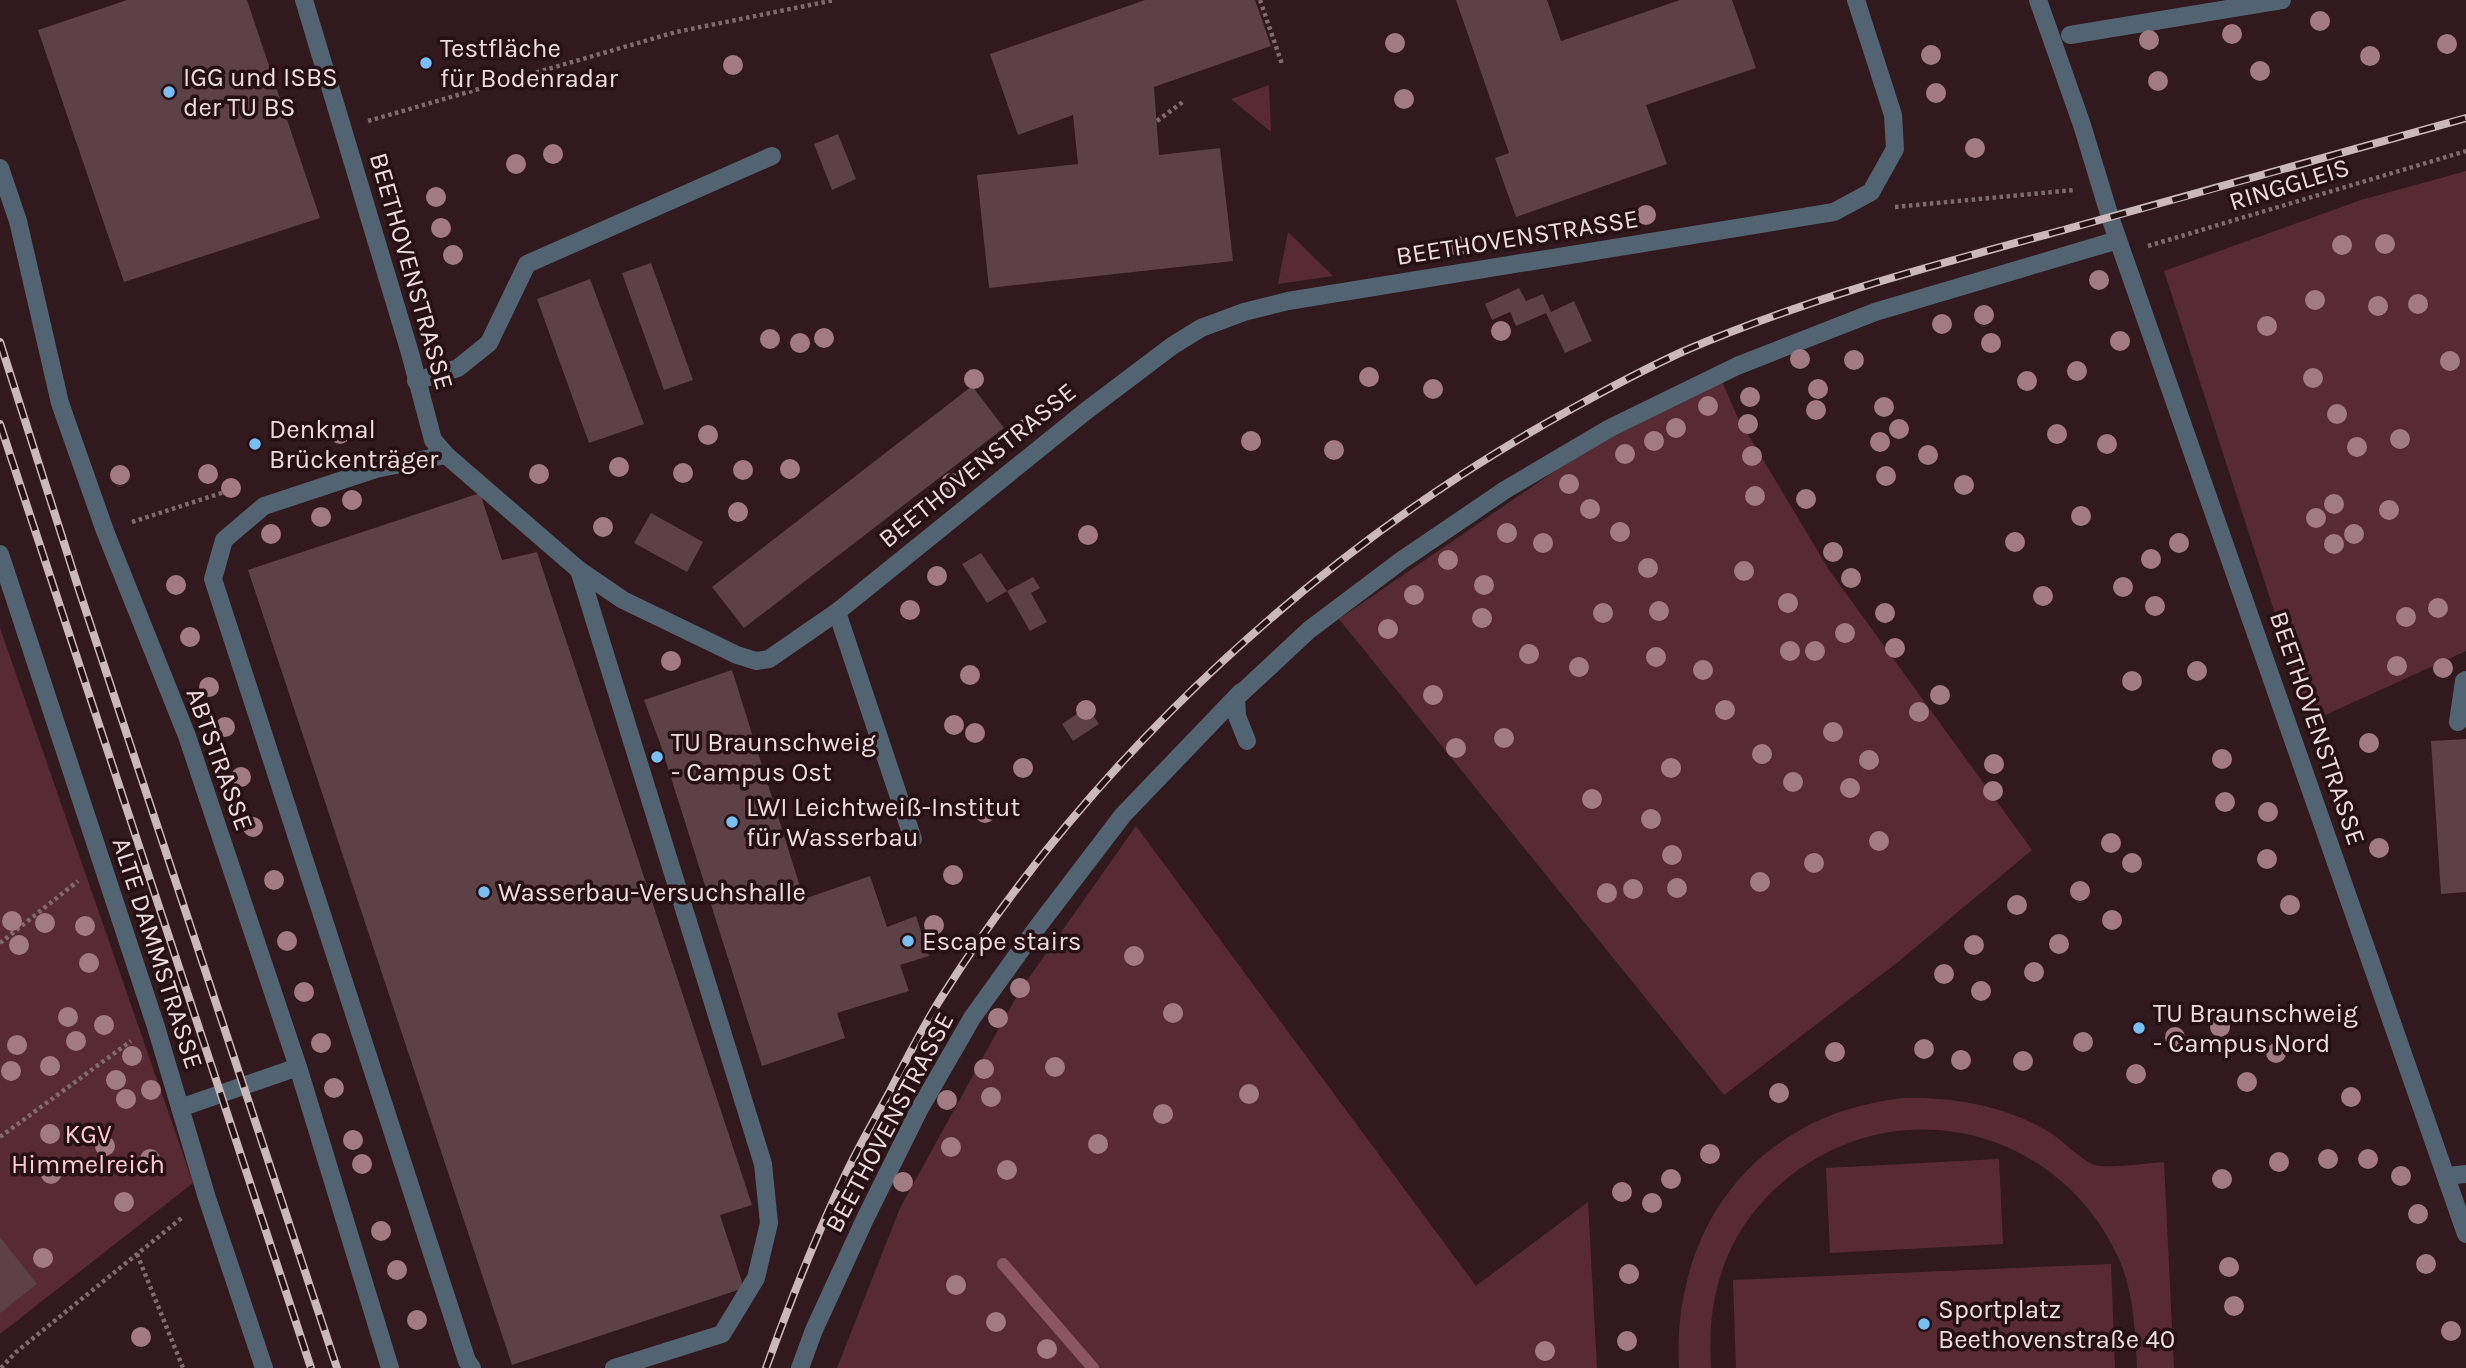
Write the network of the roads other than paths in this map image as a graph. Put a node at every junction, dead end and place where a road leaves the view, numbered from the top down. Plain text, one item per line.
1 (304, 0) edge
2 (1856, 0) edge
3 (2038, 0) edge
4 (2282, 0) edge
5 (2070, 35) dead end
6 (772, 156) dead end
7 (0, 168) edge
8 (2121, 247) junction
9 (416, 381) junction
10 (446, 455) junction
11 (0, 554) edge
12 (579, 570) junction
13 (836, 612) junction
14 (2466, 680) edge
15 (1241, 692) junction
16 (2458, 722) dead end
17 (1247, 741) dead end
18 (913, 839) dead end
19 (298, 1067) junction
20 (180, 1108) junction
21 (2466, 1174) edge
22 (2447, 1176) junction
23 (2466, 1234) edge
24 (264, 1368) edge
25 (390, 1368) edge
26 (472, 1368) edge
27 (614, 1368) edge
28 (800, 1368) edge

1 - 9 street, BEETHOVENSTRASSE
2 - 13 street, BEETHOVENSTRASSE
3 - 8 street, BEETHOVENSTRASSE
4 - 5 street
6 - 9 street
7 - 19 street, ABTSTRASSE
8 - 15 street, BEETHOVENSTRASSE
8 - 22 street, BEETHOVENSTRASSE
9 - 10 street, BEETHOVENSTRASSE
10 - 12 street, BEETHOVENSTRASSE
10 - 26 street
11 - 20 street, ALTE DAMMSTRASSE
12 - 13 street, BEETHOVENSTRASSE
12 - 27 street
13 - 18 street
14 - 16 street
15 - 17 street
15 - 28 street, BEETHOVENSTRASSE
19 - 20 street
19 - 25 street, ABTSTRASSE
20 - 24 street, ALTE DAMMSTRASSE
21 - 22 street
22 - 23 street, BEETHOVENSTRASSE

